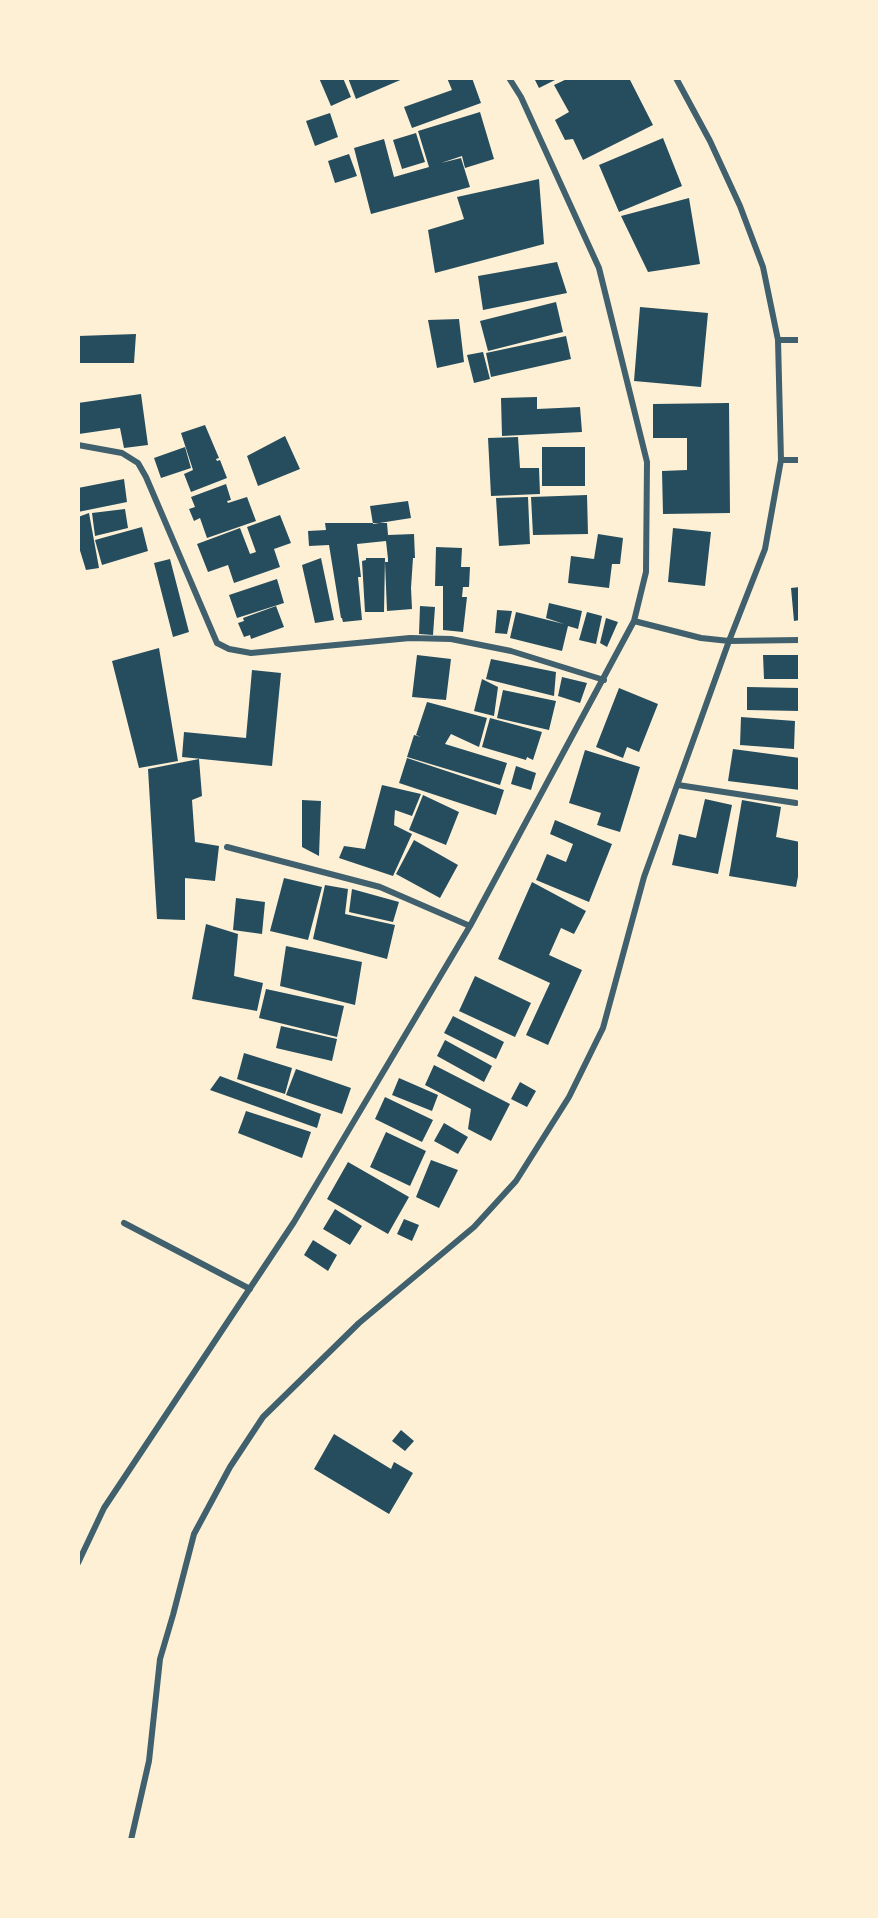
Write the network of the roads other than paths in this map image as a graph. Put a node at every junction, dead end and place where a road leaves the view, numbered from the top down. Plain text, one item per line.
1 (509, 78) edge
2 (676, 78) edge
3 (778, 340) junction
4 (800, 340) edge
5 (78, 444) edge
6 (782, 460) junction
7 (800, 460) edge
8 (634, 621) junction
9 (800, 640) edge
10 (729, 641) junction
11 (604, 680) junction
12 (678, 785) junction
13 (796, 803) dead end
14 (226, 847) dead end
15 (470, 926) junction
16 (124, 1223) dead end
17 (250, 1289) junction
18 (78, 1563) edge
19 (131, 1840) edge

1 - 8 street
2 - 3 street
3 - 4 street
3 - 6 street
5 - 11 street
6 - 7 street
6 - 10 street
8 - 10 street
8 - 11 street
9 - 10 street
10 - 12 street
11 - 15 street
12 - 13 street
12 - 19 street
14 - 15 street
15 - 17 street
16 - 17 street
17 - 18 street

